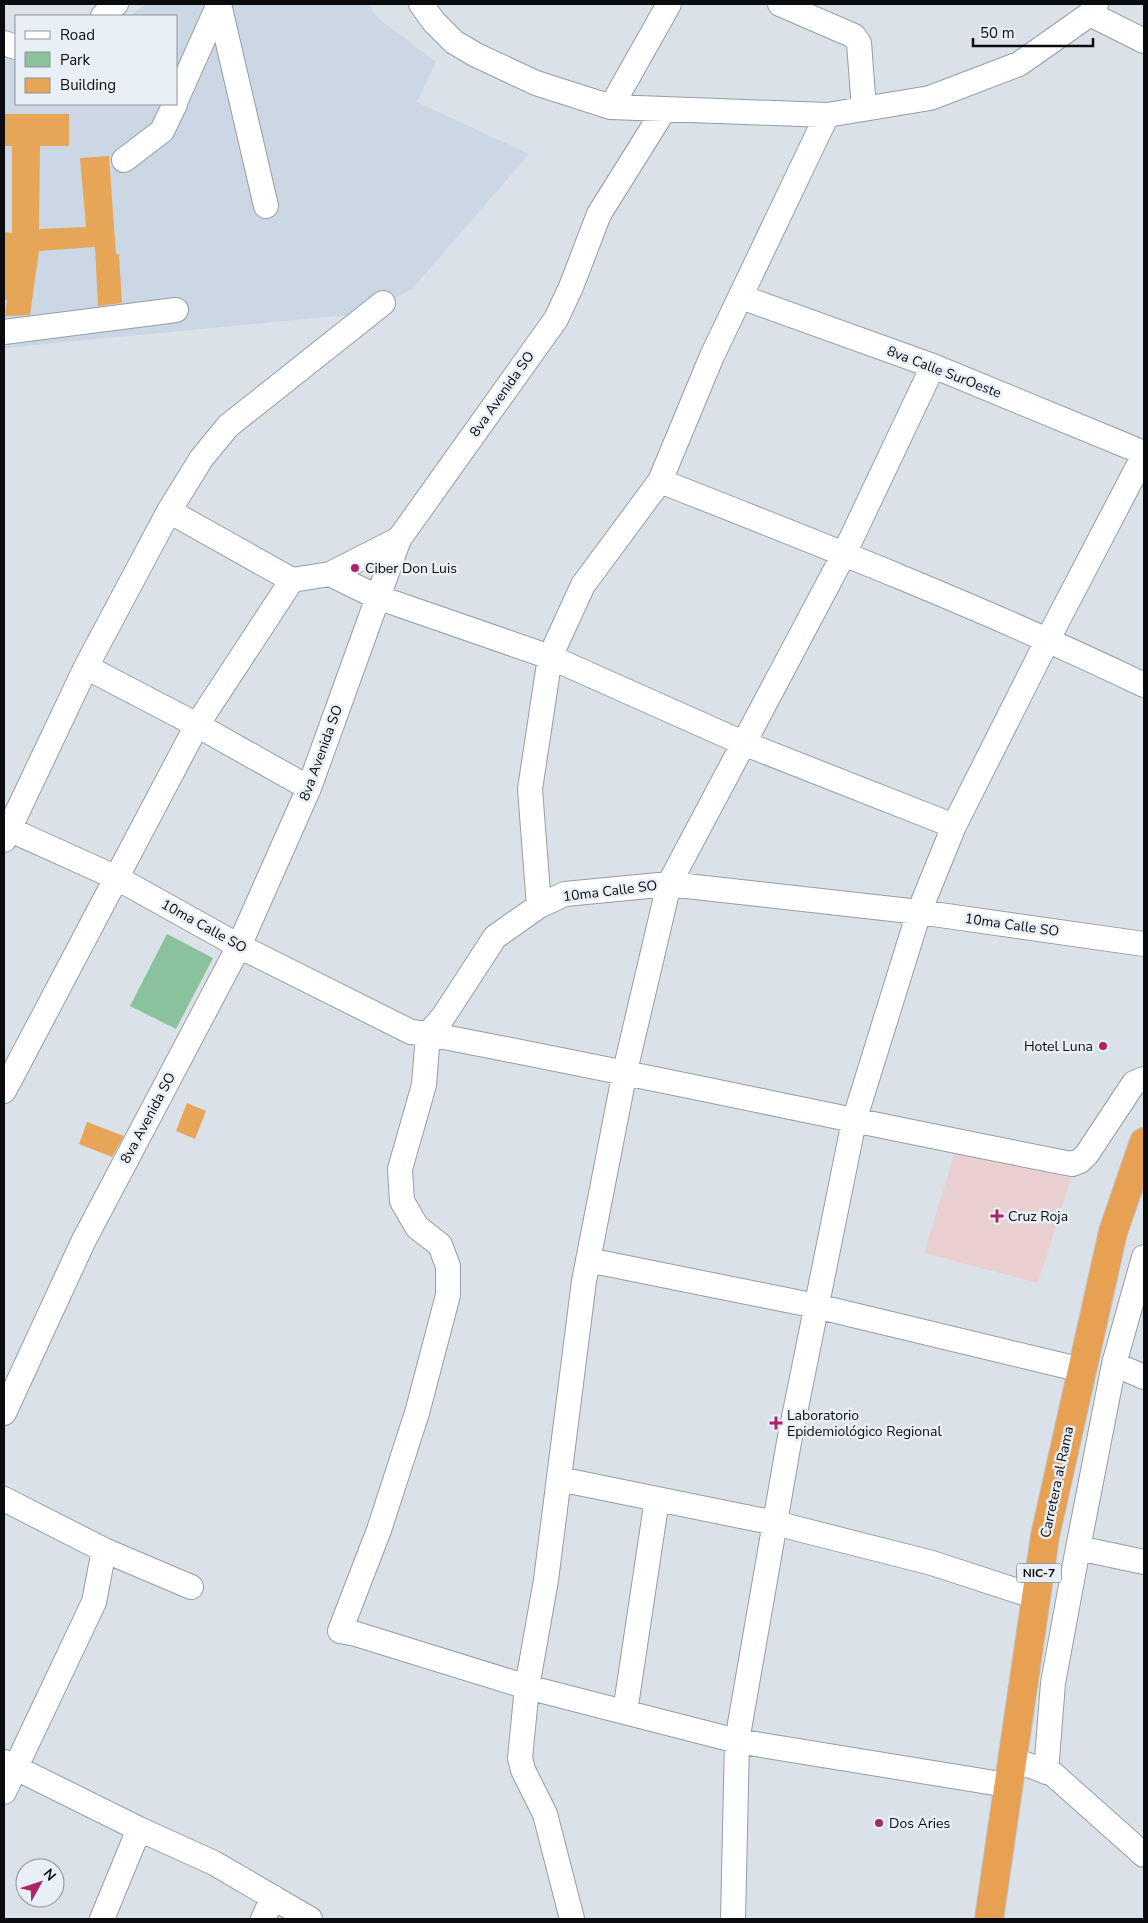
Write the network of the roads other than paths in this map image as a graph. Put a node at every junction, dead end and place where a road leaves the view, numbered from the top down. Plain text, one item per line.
1 (116, 4) edge
2 (421, 4) edge
3 (669, 4) edge
4 (780, 4) edge
5 (1093, 9) edge
6 (104, 15) edge
7 (1144, 41) edge
8 (178, 96) edge
9 (175, 105) edge
10 (612, 107) junction
11 (864, 109) junction
12 (664, 110) junction
13 (827, 115) junction
14 (124, 160) dead end
15 (266, 206) dead end
16 (741, 297) junction
17 (383, 303) dead end
18 (176, 310) dead end
19 (4, 332) edge
20 (933, 366) junction
21 (1144, 454) edge
22 (660, 481) junction
23 (169, 511) junction
24 (399, 539) junction
25 (844, 554) junction
26 (330, 574) junction
27 (292, 580) junction
28 (377, 597) junction
29 (1048, 638) junction
30 (550, 657) junction
31 (86, 667) junction
32 (1144, 685) edge
33 (197, 725) junction
34 (743, 743) junction
35 (309, 788) junction
36 (954, 826) junction
37 (6, 832) edge
38 (117, 878) junction
39 (669, 884) junction
40 (539, 906) junction
41 (919, 912) junction
42 (1144, 944) edge
43 (239, 946) junction
44 (428, 1034) junction
45 (625, 1071) junction
46 (1144, 1079) edge
47 (4, 1091) edge
48 (854, 1121) junction
49 (1144, 1142) edge
50 (1144, 1257) edge
51 (588, 1260) junction
52 (816, 1306) junction
53 (1114, 1364) junction
54 (1082, 1370) junction
55 (1144, 1377) edge
56 (4, 1413) edge
57 (558, 1479) junction
58 (4, 1499) edge
59 (656, 1499) junction
60 (775, 1523) junction
61 (1078, 1548) junction
62 (104, 1550) junction
63 (1144, 1562) edge
64 (191, 1587) dead end
65 (1036, 1597) junction
66 (527, 1687) junction
67 (625, 1712) junction
68 (737, 1740) junction
69 (1011, 1759) junction
70 (10, 1765) edge
71 (1046, 1772) junction
72 (1007, 1786) junction
73 (4, 1792) edge
74 (139, 1829) junction
75 (1144, 1856) edge
76 (272, 1897) junction
77 (102, 1919) edge
78 (263, 1919) edge
79 (310, 1919) edge
80 (572, 1919) edge
81 (733, 1919) edge
82 (989, 1919) edge

1 - 6 street
2 - 10 street
3 - 10 street
4 - 11 street
5 - 7 street
5 - 11 street
8 - 15 street
9 - 14 street
10 - 12 street
11 - 13 street
12 - 13 street
12 - 24 street, 8va Avenida SO
13 - 16 street
16 - 20 street, 8va Calle SurOeste
16 - 22 street
17 - 23 street
18 - 19 street
20 - 21 street, 8va Calle SurOeste
20 - 25 street
21 - 29 street
22 - 25 street
22 - 30 street
23 - 27 street
23 - 31 street
24 - 26 street
24 - 28 street, 8va Avenida SO
25 - 29 street
25 - 34 street
26 - 27 street
26 - 28 street
27 - 33 street
28 - 30 street
28 - 35 street, 8va Avenida SO
29 - 32 street
29 - 36 street
30 - 34 street
30 - 40 street
31 - 33 street
31 - 37 street
33 - 35 street
33 - 38 street
34 - 36 street
34 - 39 street
35 - 43 street, 8va Avenida SO
36 - 41 street
37 - 38 street, 10ma Calle SO
38 - 43 street, 10ma Calle SO
38 - 47 street
39 - 40 street, 10ma Calle SO
39 - 41 street, 10ma Calle SO
39 - 45 street
40 - 44 street, 10ma Calle SO
41 - 42 street, 10ma Calle SO
41 - 48 street
43 - 44 street, 10ma Calle SO
43 - 56 street, 8va Avenida SO
44 - 45 street
44 - 66 street
45 - 48 street
45 - 51 street
46 - 48 street
48 - 52 street
49 - 54 highway, Carretera al Rama / NIC-7
50 - 53 street
51 - 52 street
51 - 57 street
52 - 54 street
52 - 60 street
53 - 55 street
53 - 61 street
54 - 65 highway, Carretera al Rama / NIC-7
57 - 59 street
57 - 66 street
58 - 62 street
59 - 60 street
59 - 67 street
60 - 65 street
60 - 68 street
61 - 63 street
61 - 71 street
62 - 64 street
62 - 70 street
65 - 69 highway, Carretera al Rama / NIC-7
66 - 67 street
66 - 80 street
67 - 68 street
68 - 72 street
68 - 81 street
69 - 71 street
69 - 72 highway, Carretera al Rama / NIC-7
70 - 73 street
70 - 74 street
71 - 75 street
72 - 82 highway, Carretera al Rama / NIC-7
74 - 76 street
74 - 77 street
76 - 78 street
76 - 79 street

